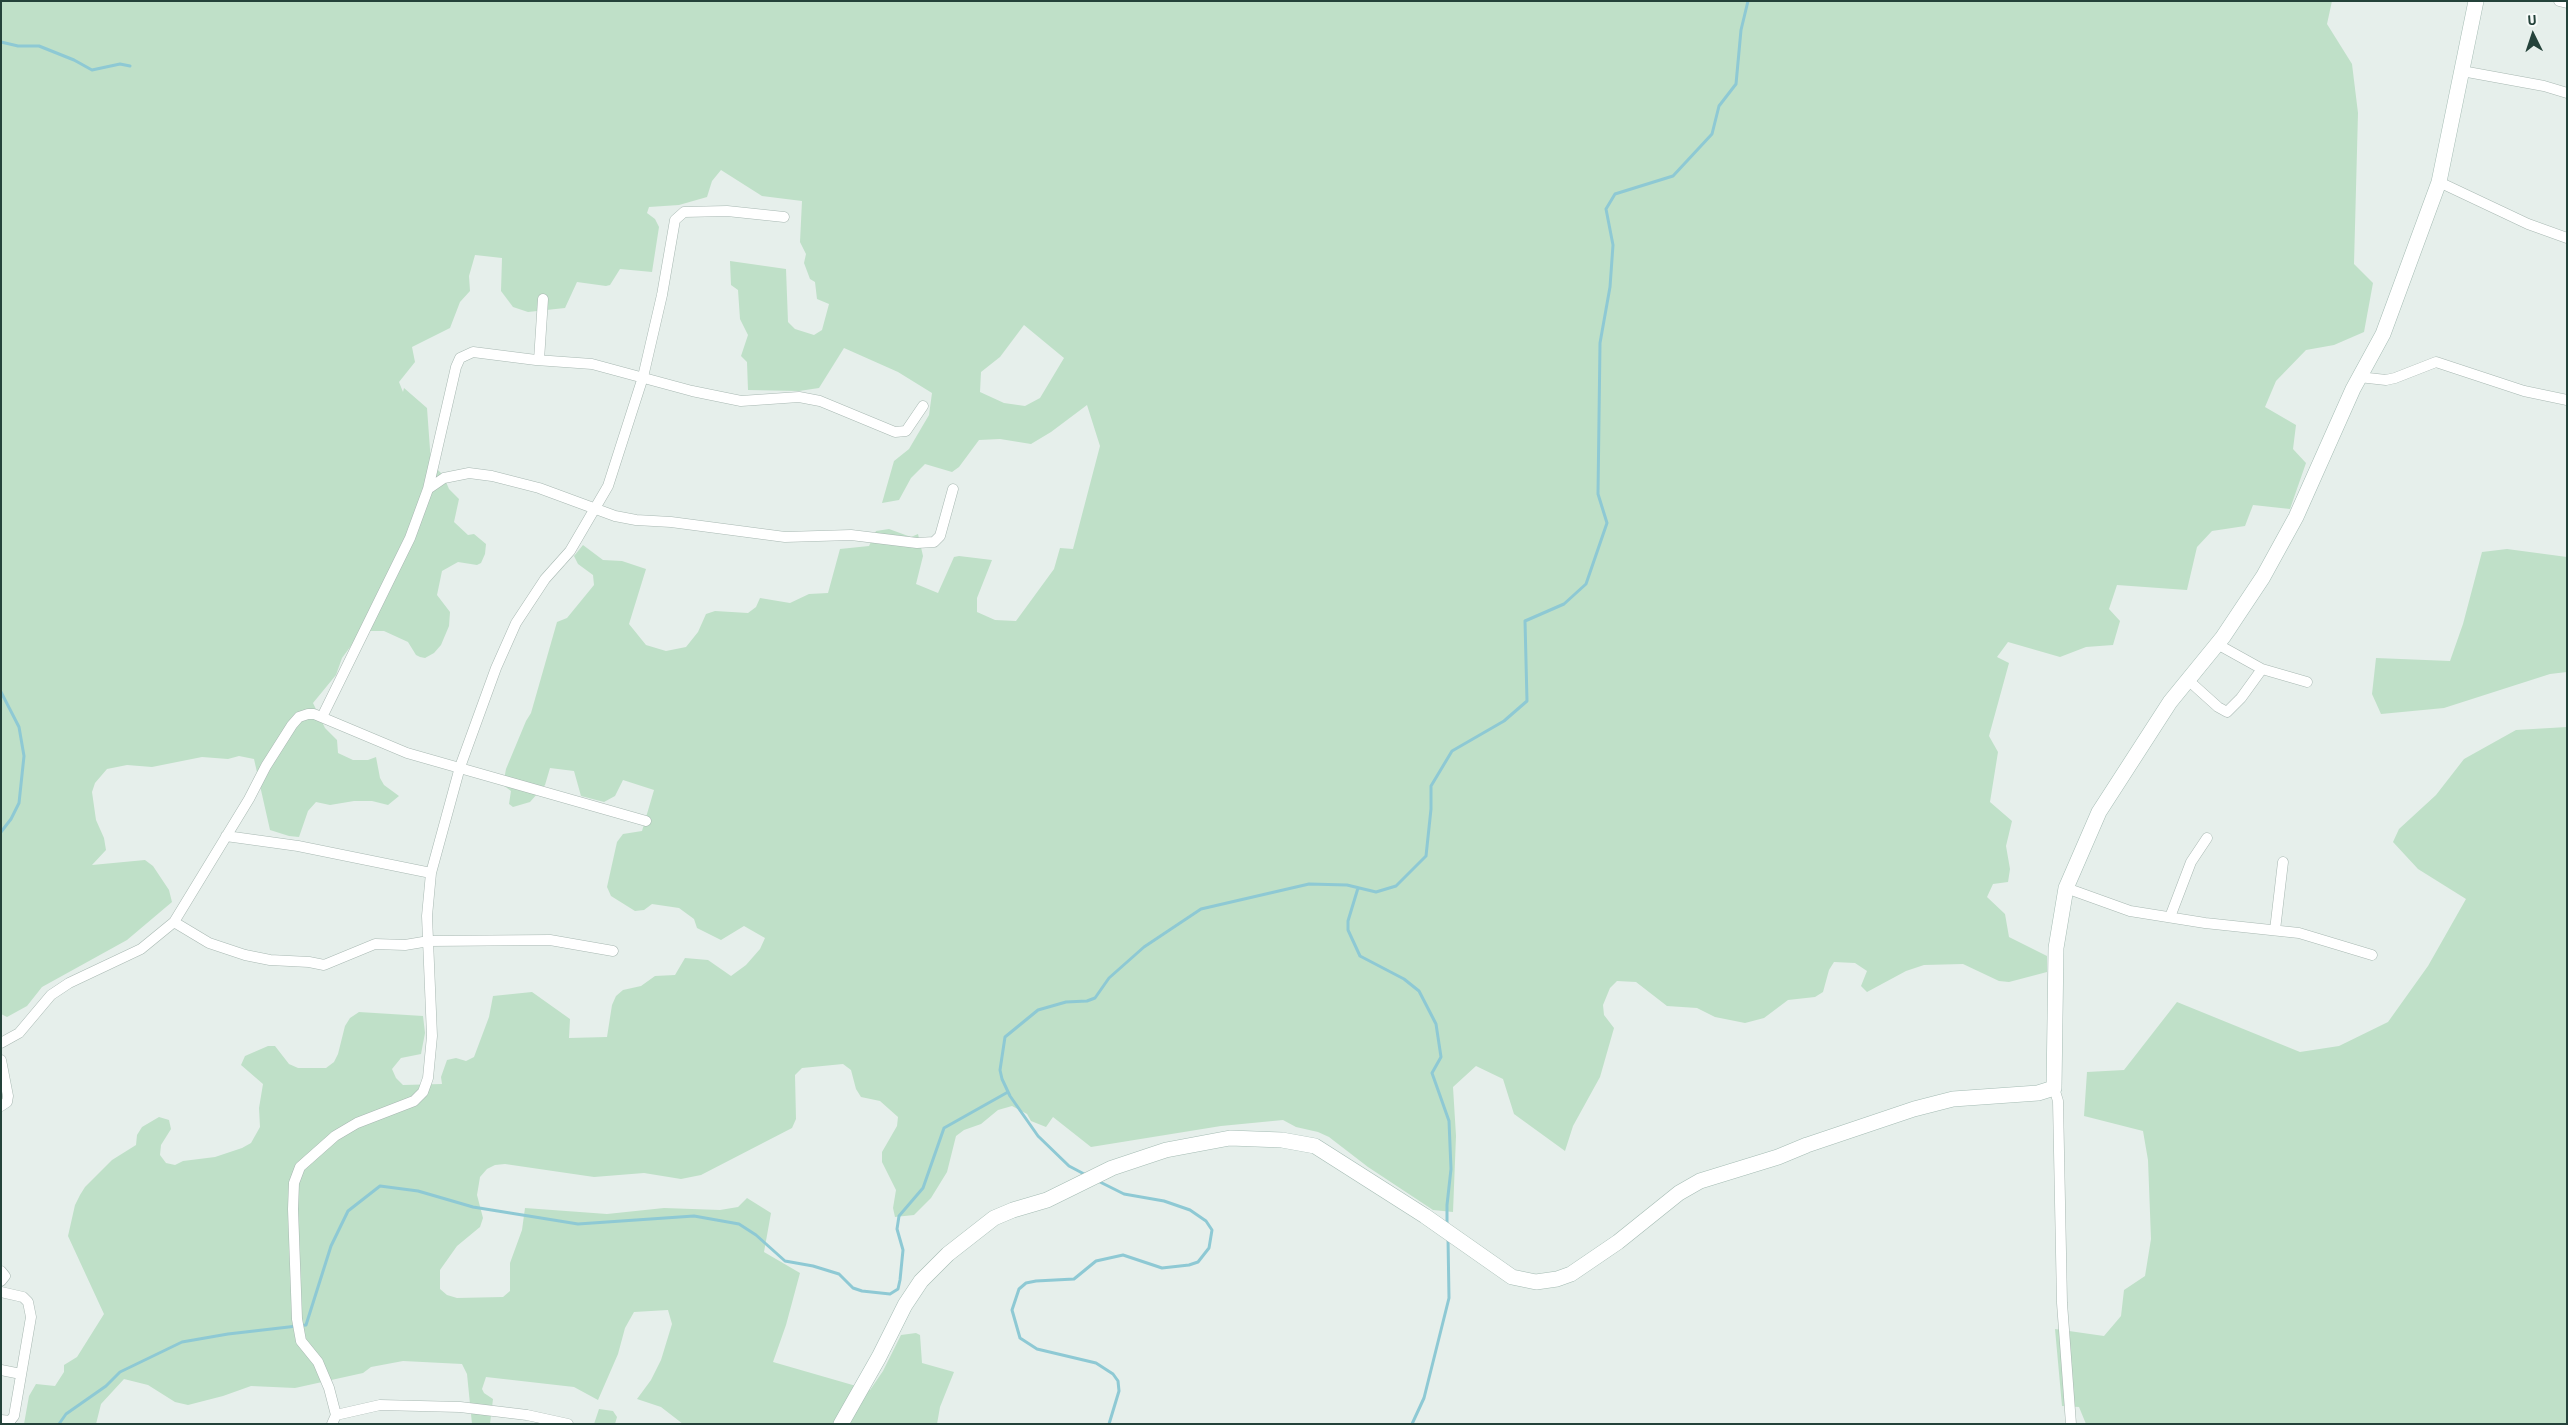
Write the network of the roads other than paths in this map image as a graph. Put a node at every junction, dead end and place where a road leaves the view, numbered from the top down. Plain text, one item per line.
1 (2476, 1) edge
2 (2559, 1) edge
3 (2567, 3) edge
4 (2462, 71) junction
5 (2567, 93) edge
6 (2439, 182) junction
7 (784, 217) dead end
8 (2567, 238) edge
9 (543, 299) dead end
10 (539, 360) junction
11 (643, 377) junction
12 (2359, 377) junction
13 (2567, 400) edge
14 (923, 406) dead end
15 (428, 489) junction
16 (953, 489) dead end
17 (596, 510) junction
18 (2217, 644) junction
19 (2262, 669) junction
20 (2188, 680) junction
21 (2307, 682) dead end
22 (322, 718) junction
23 (460, 767) junction
24 (646, 821) dead end
25 (226, 836) junction
26 (2207, 838) dead end
27 (2284, 862) dead end
28 (431, 873) junction
29 (2066, 888) junction
30 (2170, 917) junction
31 (174, 922) junction
32 (2275, 930) junction
33 (429, 941) junction
34 (613, 951) dead end
35 (2372, 955) dead end
36 (1, 1043) edge
37 (1, 1060) edge
38 (2054, 1088) junction
39 (1, 1106) edge
40 (1, 1271) edge
41 (1, 1281) edge
42 (1, 1292) edge
43 (1, 1370) edge
44 (21, 1374) junction
45 (334, 1420) edge
46 (8, 1422) edge
47 (568, 1424) edge
48 (841, 1424) edge
49 (2071, 1424) edge

1 - 4 main road
2 - 3 street
4 - 5 street
4 - 6 main road
6 - 8 street
6 - 12 main road
7 - 11 street
9 - 10 street
10 - 11 street
10 - 15 street
11 - 14 street
11 - 17 street
12 - 13 street
12 - 18 main road
15 - 17 street
15 - 22 street
16 - 17 street
17 - 23 street
18 - 19 street
18 - 20 main road
19 - 20 street
19 - 21 street
20 - 29 main road
22 - 23 street
22 - 25 street
23 - 24 street
23 - 28 street
25 - 28 street
25 - 31 street
26 - 30 street
27 - 32 street
28 - 33 street
29 - 30 street
29 - 38 main road
30 - 32 street
31 - 33 street
31 - 36 street
32 - 35 street
33 - 34 street
33 - 45 street
37 - 39 street
38 - 48 main road
38 - 49 street
40 - 41 street
42 - 44 street
43 - 44 street
44 - 46 street
45 - 47 street

